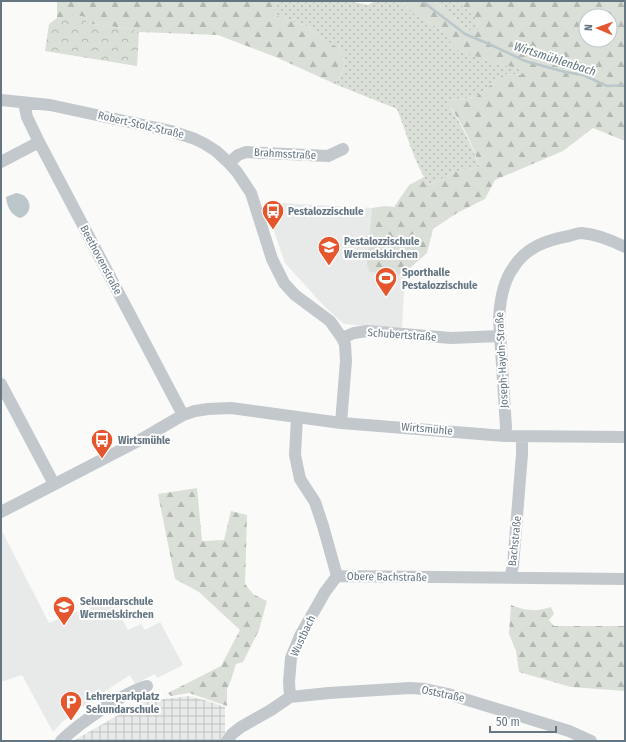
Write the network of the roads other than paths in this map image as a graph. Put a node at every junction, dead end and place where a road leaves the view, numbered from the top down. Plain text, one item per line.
1 (1, 100) edge
2 (24, 103) junction
3 (39, 142) junction
4 (343, 149) dead end
5 (1, 162) edge
6 (229, 163) junction
7 (625, 246) edge
8 (500, 336) junction
9 (342, 338) junction
10 (1, 384) edge
11 (184, 415) junction
12 (297, 417) junction
13 (341, 422) junction
14 (505, 436) junction
15 (522, 437) junction
16 (625, 438) edge
17 (54, 484) junction
18 (1, 512) edge
19 (337, 576) junction
20 (510, 577) junction
21 (625, 579) edge
22 (147, 686) dead end
23 (290, 697) junction
24 (61, 741) edge
25 (227, 741) edge
26 (591, 741) edge

1 - 2 street, Robert-Stolz-Straße
2 - 3 street, Beethovenstraße
2 - 6 street, Robert-Stolz-Straße
3 - 5 street
3 - 11 street, Beethovenstraße
4 - 6 street, Brahmsstraße
6 - 9 street, Robert-Stolz-Straße
7 - 8 street, Joseph-Haydn-Straße
8 - 9 street, Schubertstraße
8 - 14 street, Joseph-Haydn-Straße
9 - 13 street
10 - 17 street
11 - 12 street, Wirtsmühle
11 - 17 street, Wirtsmühle
12 - 13 street, Wirtsmühle
12 - 19 street, Obere Bachstraße
13 - 14 street, Wirtsmühle
14 - 15 street, Wirtsmühle
15 - 16 street, Wirtsmühle
15 - 20 street, Bachstraße
17 - 18 street, Wirtsmühle
19 - 20 street, Obere Bachstraße
19 - 23 street, Wustbach
20 - 21 street, Bachstraße
22 - 24 street
23 - 25 street
23 - 26 street, Oststraße

